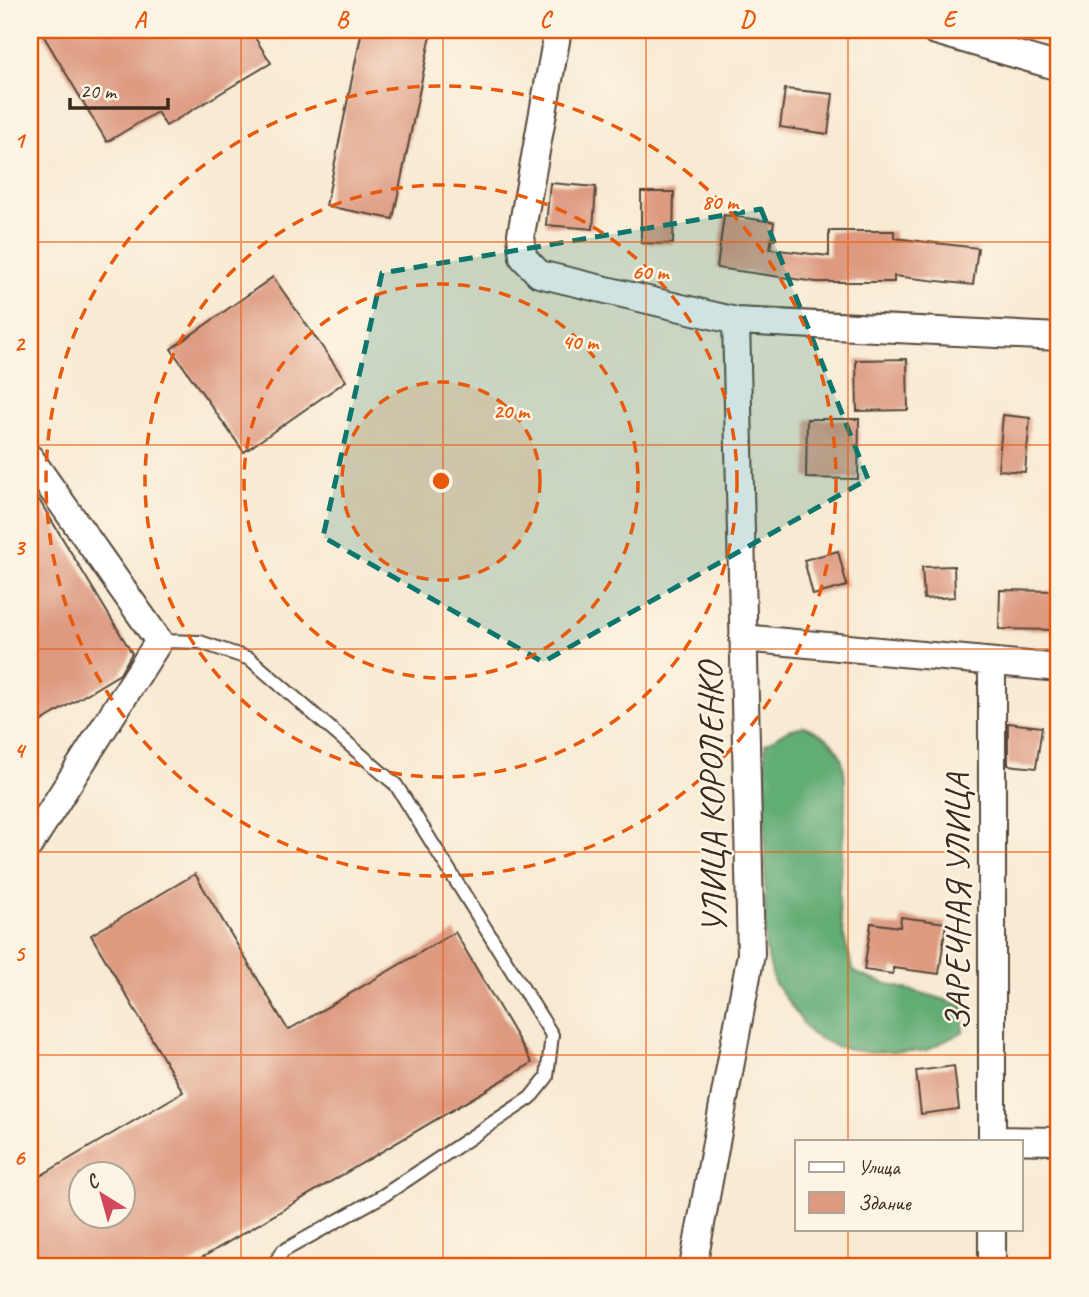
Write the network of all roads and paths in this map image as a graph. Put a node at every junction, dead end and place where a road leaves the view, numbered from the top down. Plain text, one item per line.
1 (558, 30) edge
2 (933, 30) edge
3 (1059, 67) edge
4 (736, 321) junction
5 (1059, 337) edge
6 (30, 458) edge
7 (743, 638) junction
8 (159, 641) junction
9 (992, 664) junction
10 (1059, 668) edge
11 (30, 844) edge
12 (992, 1140) edge
13 (1023, 1141) edge
14 (1059, 1141) edge
15 (992, 1230) edge
16 (272, 1267) edge
17 (693, 1267) edge
18 (992, 1267) edge

1 - 4 street
2 - 3 street
4 - 5 street
4 - 7 street, УЛИЦА КОРОЛЕНКО
6 - 8 street
7 - 9 street
7 - 17 street, УЛИЦА КОРОЛЕНКО
8 - 11 street
8 - 16 lane
9 - 10 street
9 - 12 street, ЗАРЕЧНАЯ УЛИЦА
13 - 14 street
15 - 18 street

